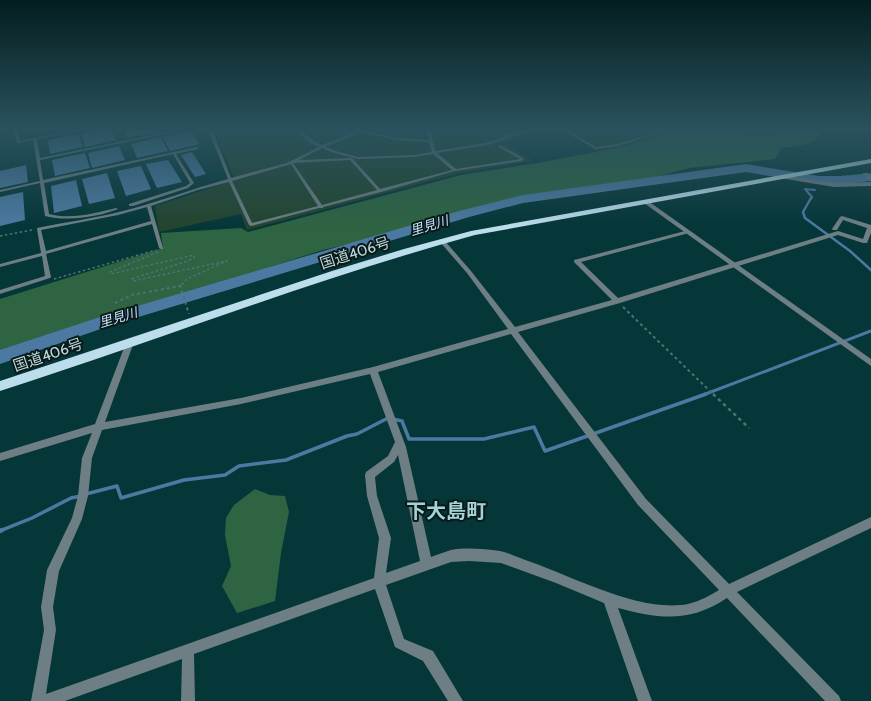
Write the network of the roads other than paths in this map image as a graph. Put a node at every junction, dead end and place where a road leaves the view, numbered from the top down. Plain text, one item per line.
1 (38, 162) edge
2 (134, 162) edge
3 (179, 162) edge
4 (223, 162) edge
5 (292, 162) junction
6 (298, 162) edge
7 (353, 162) edge
8 (445, 162) edge
9 (511, 162) edge
10 (867, 162) edge
11 (455, 170) junction
12 (784, 177) junction
13 (230, 180) junction
14 (42, 182) junction
15 (871, 184) edge
16 (0, 191) edge
17 (380, 191) junction
18 (646, 202) junction
19 (131, 205) dead end
20 (149, 206) junction
21 (321, 207) junction
22 (116, 209) dead end
23 (154, 222) junction
24 (870, 227) edge
25 (836, 229) dead end
26 (687, 232) junction
27 (442, 241) junction
28 (868, 243) edge
29 (161, 248) road end
30 (44, 253) junction
31 (733, 265) junction
32 (0, 266) edge
33 (0, 292) edge
34 (617, 301) junction
35 (512, 331) junction
36 (130, 342) junction
37 (871, 363) edge
38 (373, 370) junction
39 (0, 386) edge
40 (98, 427) junction
41 (399, 443) junction
42 (0, 457) edge
43 (871, 522) edge
44 (427, 565) junction
45 (379, 583) junction
46 (727, 591) junction
47 (609, 598) junction
48 (188, 651) junction
49 (38, 701) edge
50 (46, 701) edge
51 (188, 701) edge
52 (456, 701) edge
53 (645, 701) edge
54 (834, 701) edge

1 - 14 lane
2 - 14 lane
3 - 19 lane
4 - 13 lane
5 - 6 lane
5 - 13 lane
5 - 21 lane
7 - 17 lane
8 - 11 lane
9 - 11 lane
10 - 12 highway, 国道406号
11 - 17 lane
12 - 15 street
12 - 18 highway, 国道406号
13 - 20 lane
13 - 21 lane
14 - 16 lane
14 - 22 lane
17 - 21 lane
18 - 26 street
18 - 27 highway, 国道406号
20 - 23 lane
20 - 30 lane
23 - 29 lane
23 - 30 lane
24 - 25 street
24 - 28 street
26 - 31 street
26 - 34 street
27 - 35 street
27 - 36 highway, 国道406号
28 - 31 street
30 - 32 lane
30 - 33 lane
31 - 34 street
31 - 37 street
34 - 35 street
35 - 38 street
35 - 46 street
36 - 39 highway, 国道406号
36 - 40 street
38 - 40 street
38 - 41 street
40 - 42 street
40 - 49 street
41 - 44 street
41 - 45 street
43 - 46 street
44 - 45 street
44 - 47 street
45 - 48 street
45 - 52 street
46 - 47 street
46 - 54 street
47 - 53 street
48 - 50 street
48 - 51 street

